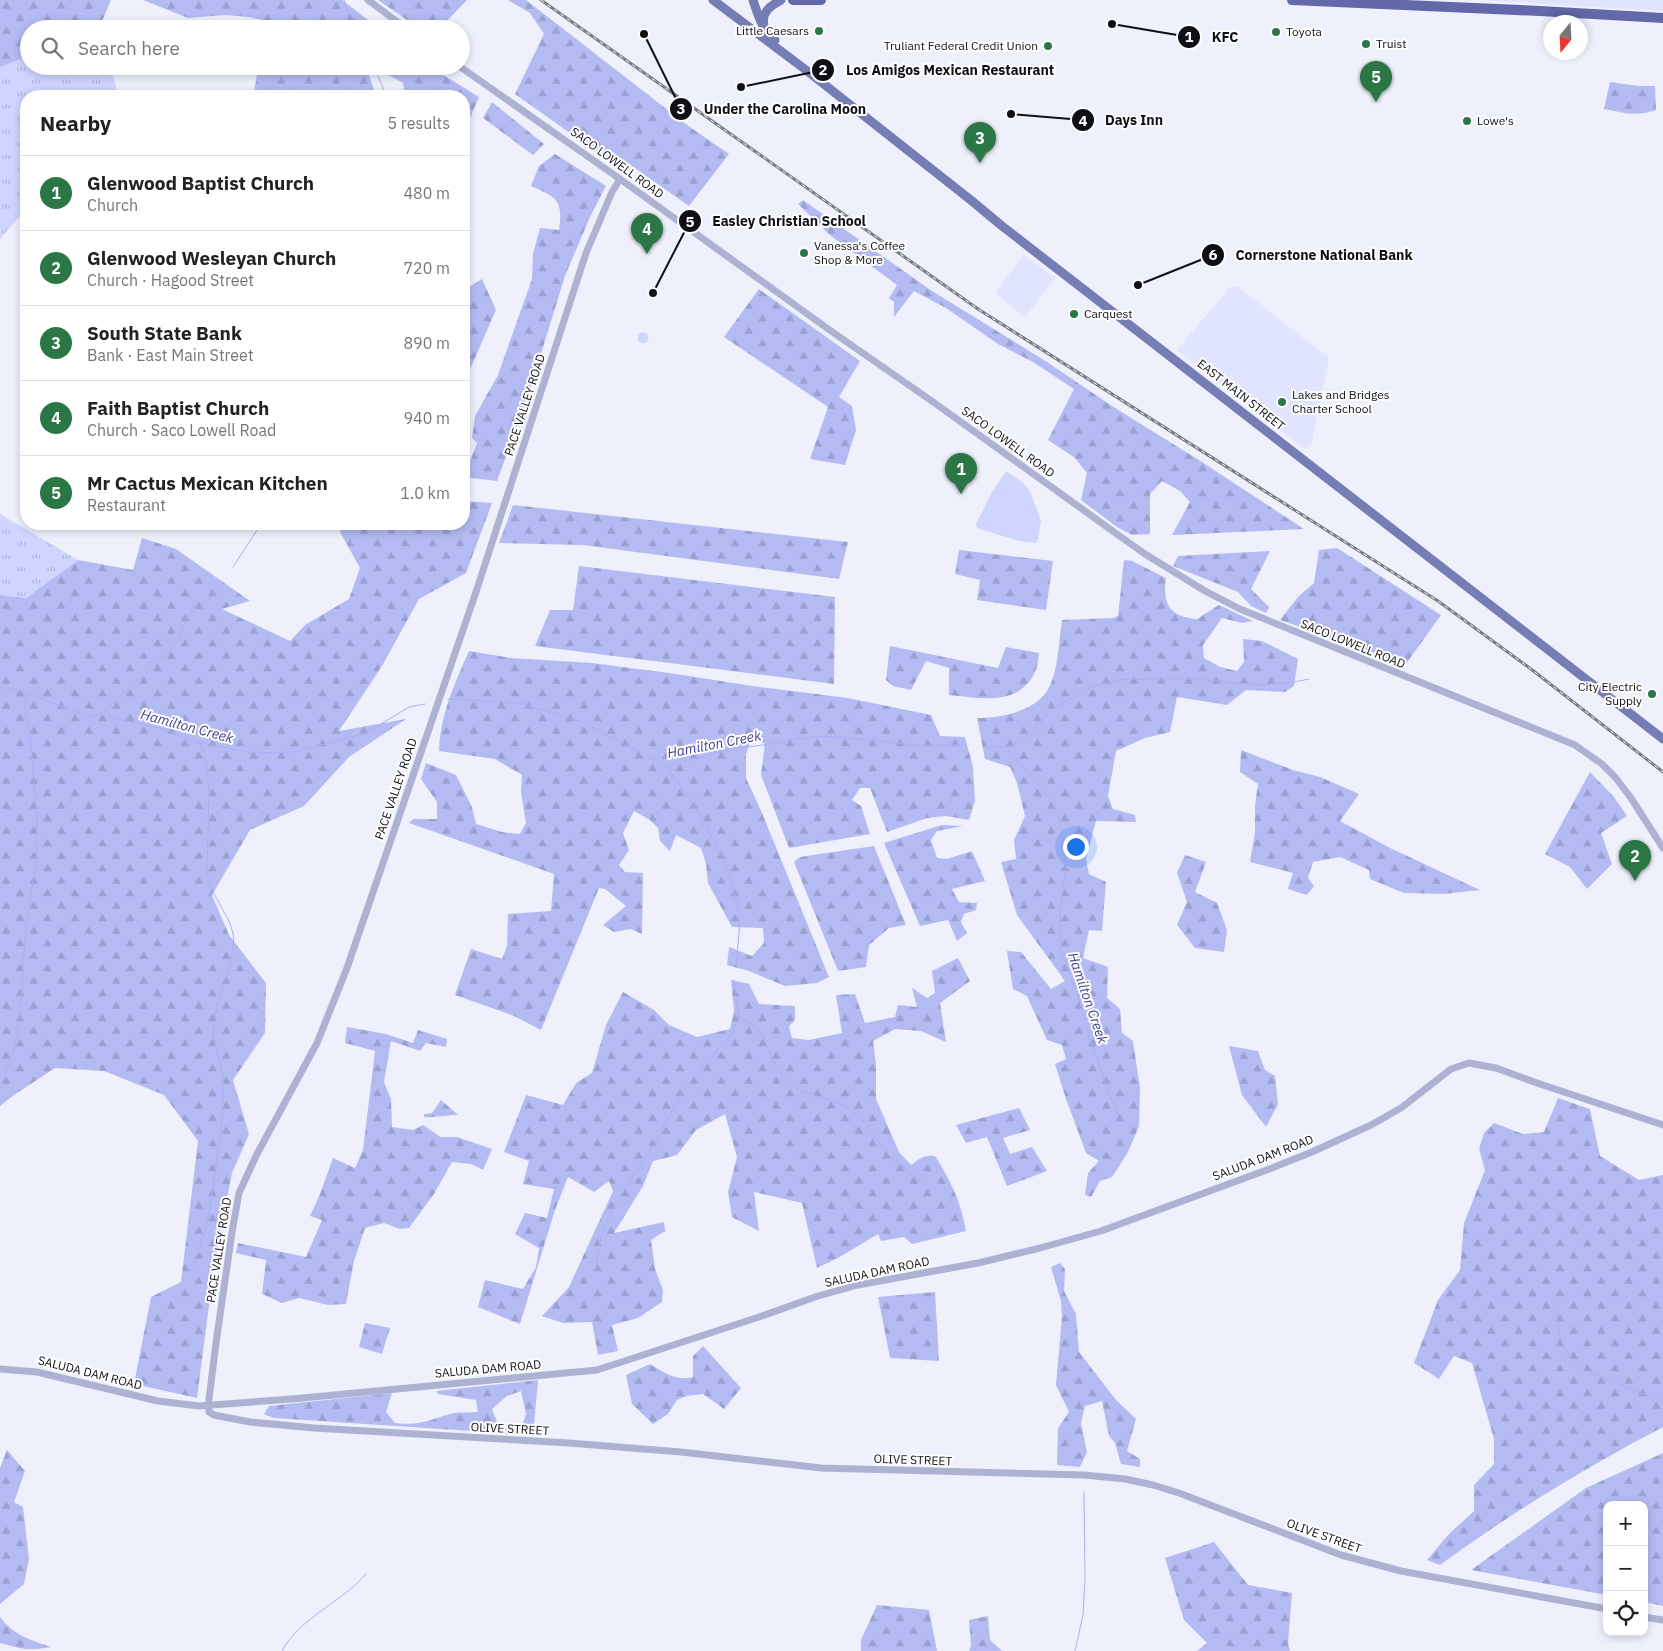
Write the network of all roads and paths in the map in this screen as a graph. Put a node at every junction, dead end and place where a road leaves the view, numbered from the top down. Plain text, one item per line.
1 (368, 0) edge
2 (713, 0) edge
3 (753, 0) edge
4 (781, 0) edge
5 (793, 0) edge
6 (821, 0) edge
7 (1292, 0) edge
8 (1663, 18) edge
9 (395, 20) edge
10 (766, 31) junction
11 (806, 70) junction
12 (470, 74) edge
13 (620, 179) junction
14 (1663, 739) edge
15 (1663, 848) edge
16 (1663, 1125) edge
17 (0, 1369) edge
18 (209, 1405) junction
19 (1603, 1608) edge
20 (1648, 1618) edge
21 (1663, 1620) edge

1 - 9 street
2 - 11 main road, EAST MAIN STREET
3 - 10 main road, EAST MAIN STREET
4 - 10 main road
5 - 6 highway
7 - 8 highway
10 - 11 main road, EAST MAIN STREET
11 - 14 main road, EAST MAIN STREET
12 - 13 street, SACO LOWELL ROAD
13 - 15 street, SACO LOWELL ROAD
13 - 18 street, PACE VALLEY ROAD
16 - 18 street, SALUDA DAM ROAD
17 - 18 street, SALUDA DAM ROAD
18 - 19 street, OLIVE STREET
20 - 21 street

